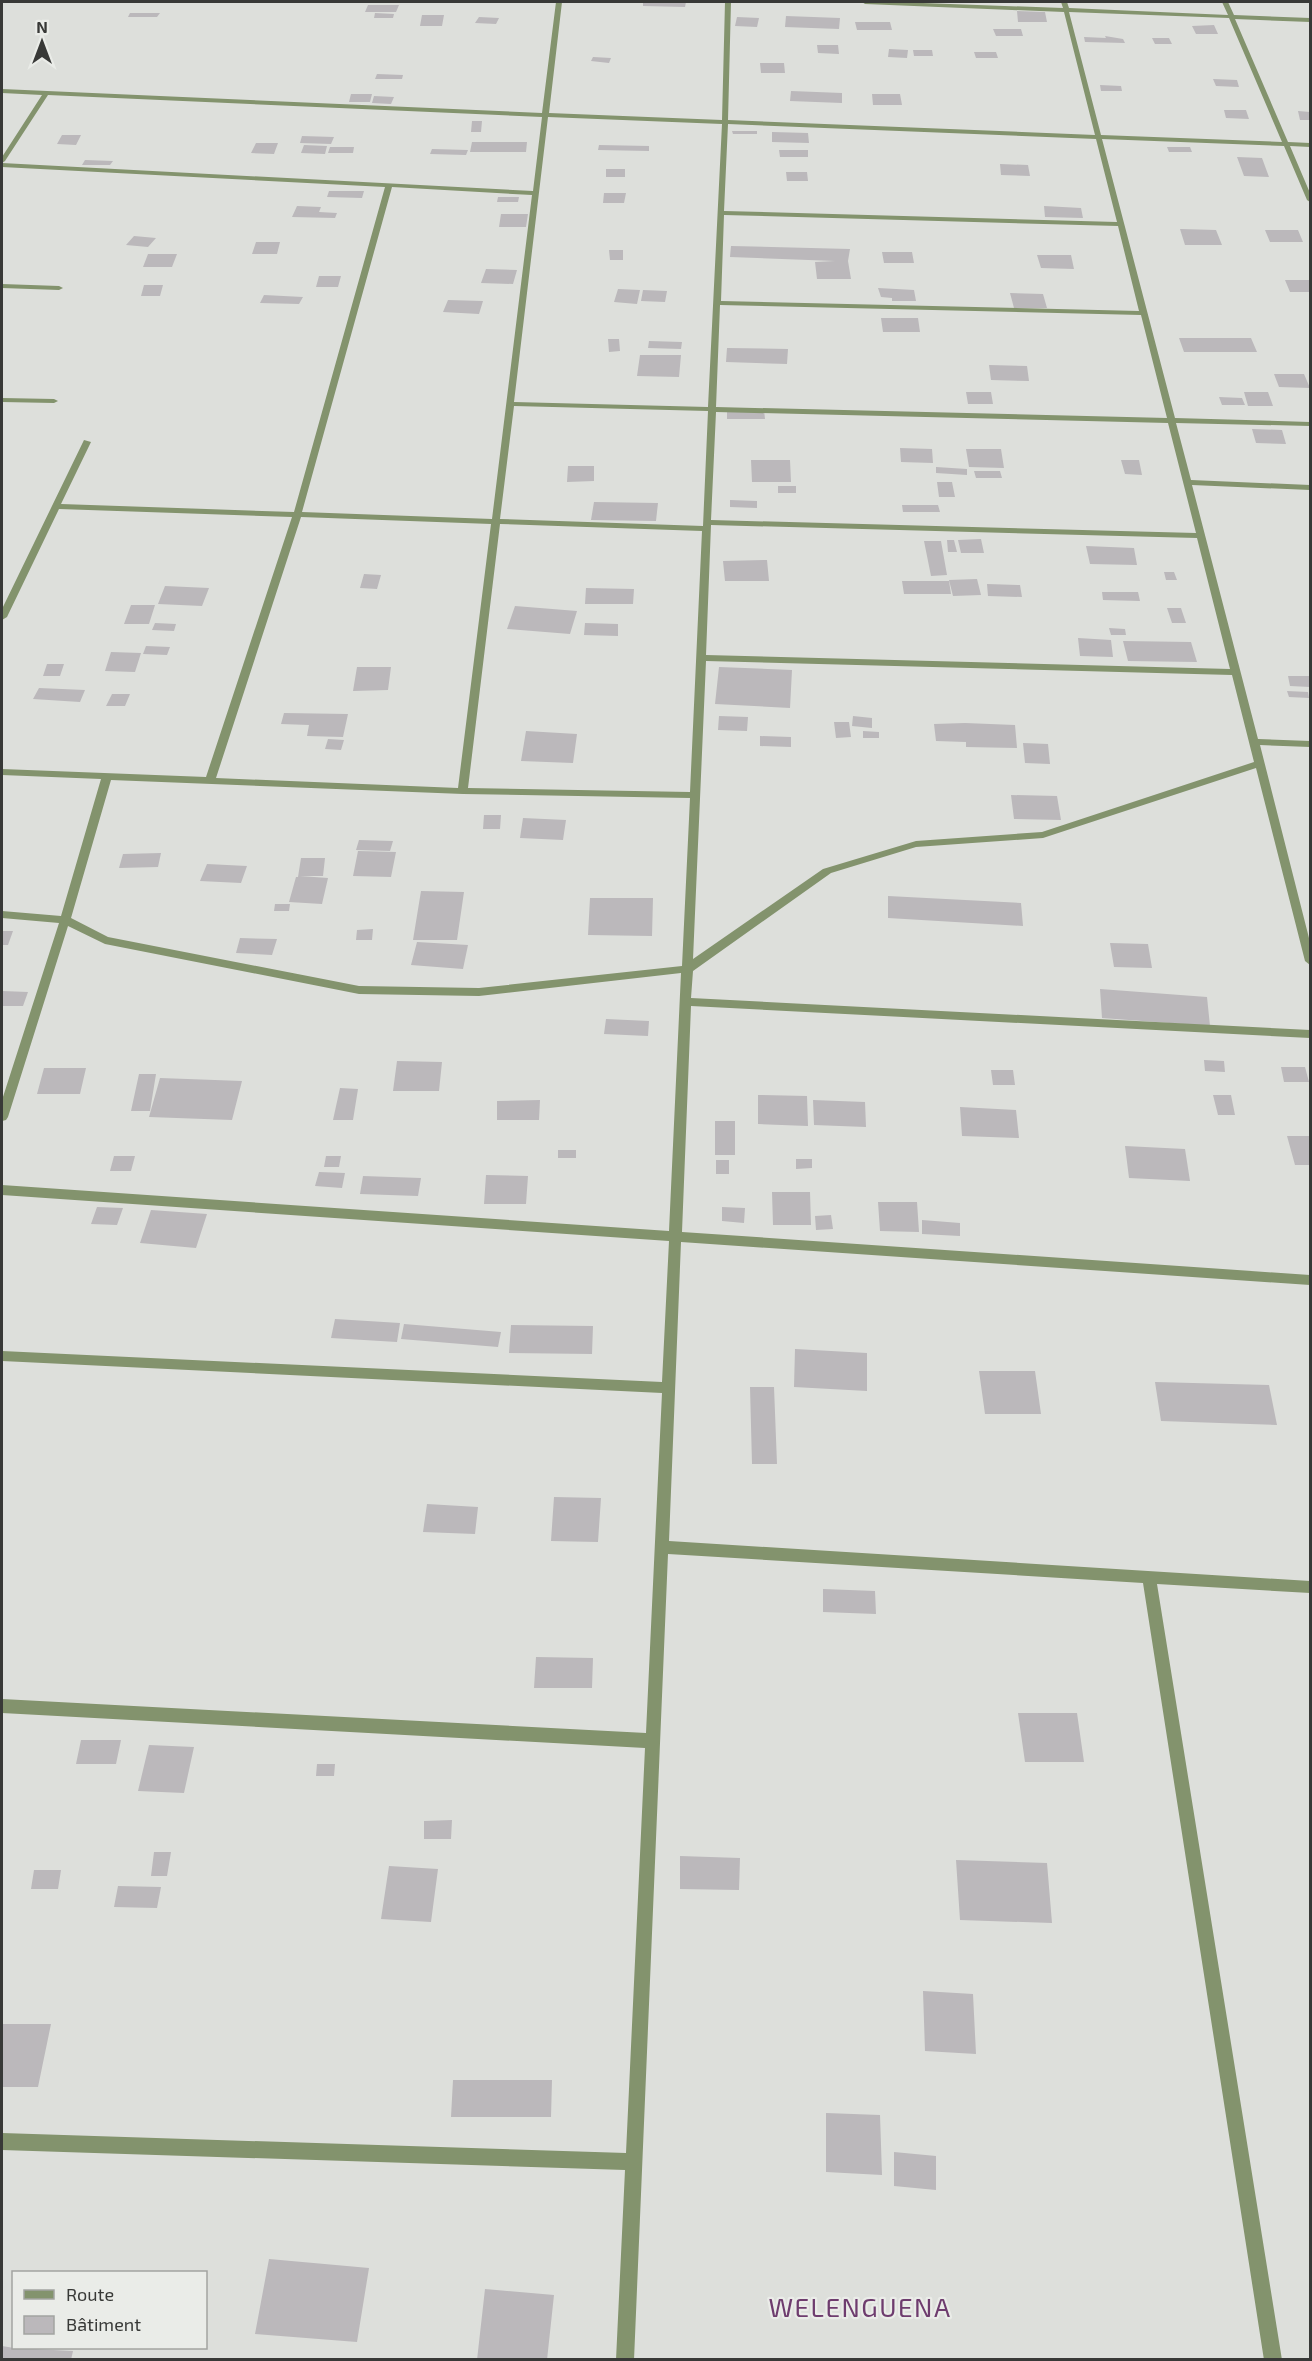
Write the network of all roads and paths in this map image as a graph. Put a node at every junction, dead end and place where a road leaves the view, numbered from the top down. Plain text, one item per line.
1 (559, 2) edge
2 (728, 2) edge
3 (865, 2) edge
4 (1225, 2) edge
5 (1065, 6) edge
6 (1231, 16) junction
7 (1311, 20) edge
8 (2, 91) edge
9 (46, 93) junction
10 (545, 115) junction
11 (725, 121) junction
12 (1099, 136) junction
13 (1286, 144) junction
14 (1311, 144) edge
15 (2, 163) edge
16 (389, 186) junction
17 (536, 193) junction
18 (1311, 201) edge
19 (721, 213) junction
20 (1121, 224) junction
21 (2, 286) edge
22 (59, 288) dead end
23 (717, 303) junction
24 (1144, 313) junction
25 (2, 400) edge
26 (54, 401) dead end
27 (510, 404) junction
28 (712, 409) junction
29 (1172, 421) junction
30 (1311, 424) edge
31 (87, 442) dead end
32 (1187, 482) junction
33 (1311, 487) edge
34 (56, 506) junction
35 (297, 516) junction
36 (496, 523) junction
37 (707, 526) junction
38 (1201, 536) junction
39 (2, 617) edge
40 (701, 658) junction
41 (1236, 672) junction
42 (1254, 742) junction
43 (1311, 744) edge
44 (1260, 763) junction
45 (2, 772) edge
46 (107, 776) junction
47 (210, 780) junction
48 (463, 791) junction
49 (695, 795) junction
50 (2, 914) edge
51 (65, 920) junction
52 (1311, 961) edge
53 (687, 969) junction
54 (686, 1002) junction
55 (1311, 1034) edge
56 (2, 1117) edge
57 (2, 1190) edge
58 (675, 1236) junction
59 (1311, 1280) edge
60 (2, 1356) edge
61 (669, 1388) junction
62 (663, 1547) junction
63 (1149, 1577) junction
64 (1311, 1587) edge
65 (2, 1706) edge
66 (654, 1741) junction
67 (2, 2142) edge
68 (634, 2162) junction
69 (625, 2360) edge
70 (1273, 2360) edge

1 - 10 street
2 - 11 street
3 - 5 street
4 - 6 street
5 - 6 street
5 - 12 street
6 - 7 street
6 - 13 street
8 - 9 street
9 - 10 street
9 - 15 street
10 - 11 street
10 - 17 street
11 - 12 street
11 - 19 street
12 - 13 street
12 - 20 street
13 - 14 street
13 - 18 street
15 - 16 street
16 - 17 street
16 - 35 street
17 - 27 street
19 - 20 street
19 - 23 street
20 - 24 street
21 - 22 street
23 - 24 street
23 - 28 street
24 - 29 street
25 - 26 street
27 - 28 street
27 - 36 street
28 - 29 street
28 - 37 street
29 - 30 street
29 - 32 street
31 - 34 street
32 - 33 street
32 - 38 street
34 - 35 street
34 - 39 street
35 - 36 street
35 - 47 street
36 - 37 street
36 - 48 street
37 - 38 street
37 - 40 street
38 - 41 street
40 - 41 street
40 - 49 street
41 - 42 street
42 - 43 street
42 - 44 street
44 - 52 street
44 - 53 street
45 - 46 street
46 - 47 street
46 - 51 street
47 - 48 street
48 - 49 street
49 - 53 street
50 - 51 street
51 - 53 street
51 - 56 street
53 - 54 street
54 - 55 street
54 - 58 street
57 - 58 street
58 - 59 street
58 - 61 street
60 - 61 street
61 - 62 street
62 - 63 street
62 - 66 street
63 - 64 street
63 - 70 street
65 - 66 street
66 - 68 street
67 - 68 street
68 - 69 street

